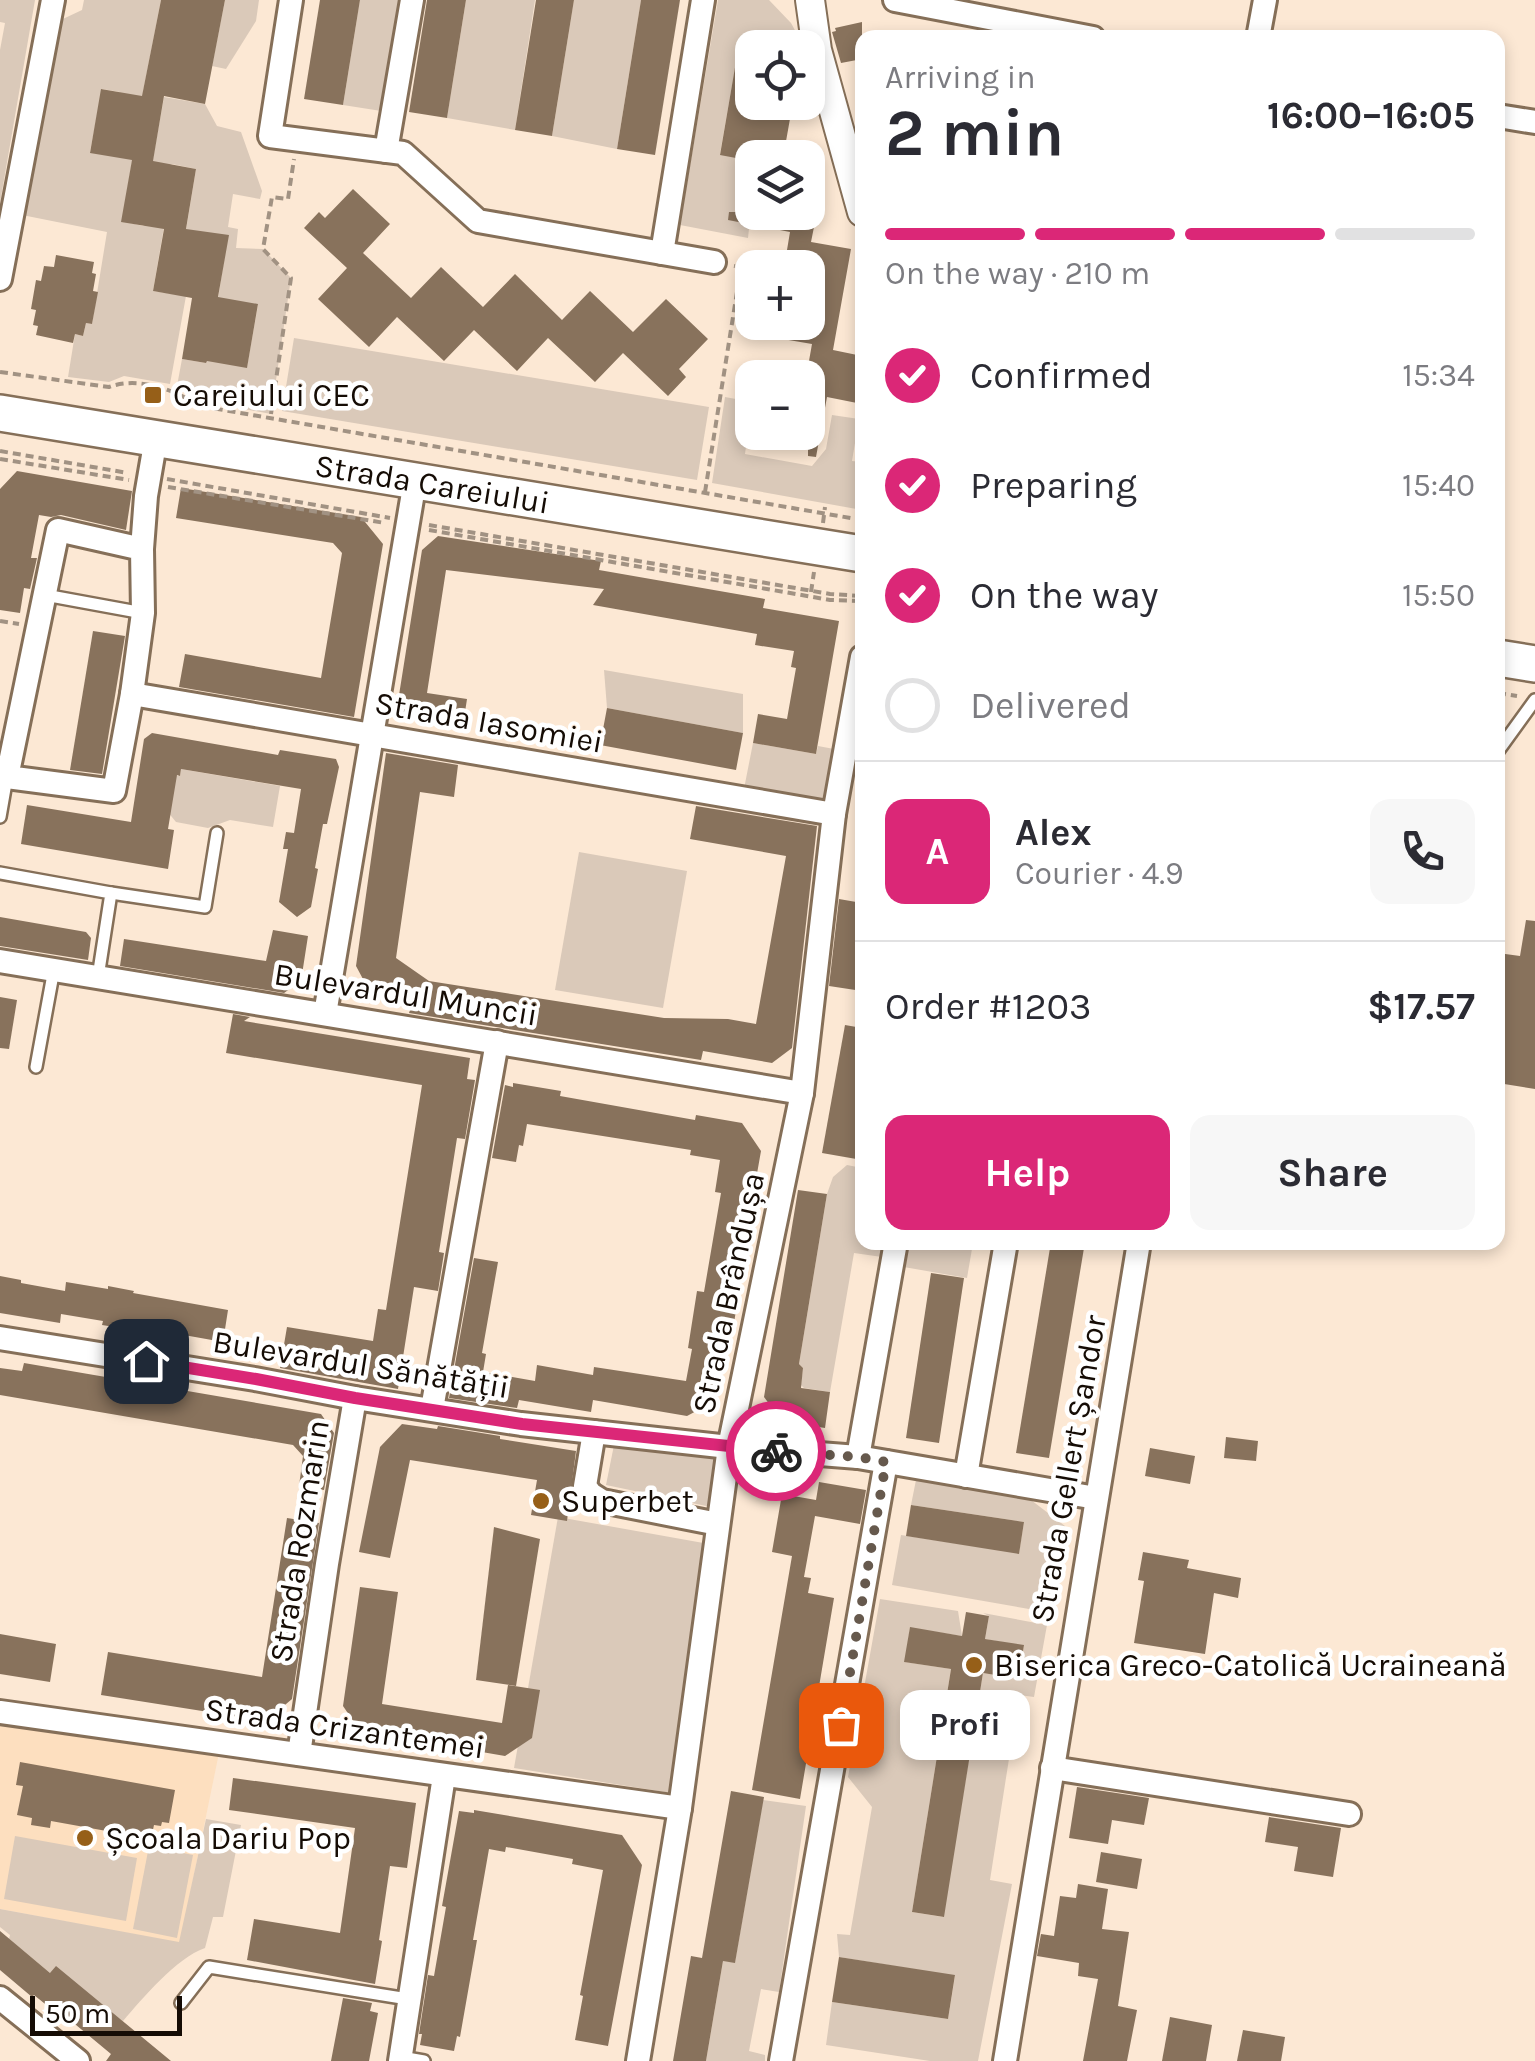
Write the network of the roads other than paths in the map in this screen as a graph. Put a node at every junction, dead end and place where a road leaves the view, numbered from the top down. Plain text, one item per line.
1 (53, 0) edge
2 (290, 0) edge
3 (412, 0) edge
4 (703, 0) edge
5 (810, 0) edge
6 (895, 0) edge
7 (1265, 0) edge
8 (1051, 30) edge
9 (1259, 30) edge
10 (1505, 117) edge
11 (1535, 122) edge
12 (386, 151) junction
13 (855, 187) edge
14 (662, 253) junction
15 (714, 262) road end
16 (0, 279) edge
17 (0, 413) edge
18 (156, 438) junction
19 (415, 482) junction
20 (142, 549) junction
21 (855, 553) edge
22 (45, 595) junction
23 (143, 612) junction
24 (1505, 659) edge
25 (1535, 664) edge
26 (132, 694) junction
27 (1535, 700) edge
28 (855, 725) edge
29 (372, 734) junction
30 (1505, 741) edge
31 (7, 778) junction
32 (834, 814) junction
33 (0, 818) edge
34 (217, 833) dead end
35 (0, 873) edge
36 (111, 893) junction
37 (0, 960) edge
38 (54, 970) junction
39 (98, 977) junction
40 (325, 1014) junction
41 (497, 1042) junction
42 (36, 1067) dead end
43 (802, 1093) junction
44 (895, 1250) edge
45 (1005, 1250) edge
46 (1138, 1250) edge
47 (0, 1338) edge
48 (355, 1398) junction
49 (432, 1408) junction
50 (594, 1432) junction
51 (729, 1447) junction
52 (858, 1457) junction
53 (886, 1462) junction
54 (966, 1476) junction
55 (1096, 1498) junction
56 (718, 1524) junction
57 (0, 1712) edge
58 (299, 1754) junction
59 (1052, 1768) junction
60 (444, 1776) junction
61 (680, 1808) junction
62 (1350, 1814) dead end
63 (0, 1998) edge
64 (408, 1999) junction
65 (181, 2003) dead end
66 (68, 2058) edge
67 (409, 2060) edge
68 (638, 2061) edge
69 (782, 2061) edge
70 (1004, 2061) edge

1 - 16 street
2 - 12 street
3 - 12 street
4 - 14 street
5 - 13 street
6 - 8 street
7 - 9 street
10 - 11 street
12 - 14 street
14 - 15 street
17 - 18 main road, Strada Careiului
18 - 19 main road, Strada Careiului
18 - 20 street
19 - 21 main road, Strada Careiului
19 - 29 street
20 - 22 street
20 - 23 street
22 - 23 lane
22 - 31 street
23 - 26 street
24 - 25 main road
26 - 29 street, Strada Iasomiei
26 - 31 street
27 - 30 lane
28 - 32 street, Strada Brândușa
29 - 32 street, Strada Iasomiei
29 - 40 street
31 - 33 lane
32 - 43 street, Strada Brândușa
34 - 36 lane
35 - 36 lane
36 - 39 lane
37 - 38 street, Bulevardul Muncii
38 - 39 street, Bulevardul Muncii
38 - 42 lane
39 - 40 street, Bulevardul Muncii
40 - 41 street, Bulevardul Muncii
41 - 43 street, Bulevardul Muncii
41 - 49 street
43 - 51 street, Strada Brândușa
44 - 52 street
45 - 54 street
46 - 55 street, Strada Gellert Șandor
47 - 48 street, Bulevardul Sănătății
48 - 49 street, Bulevardul Sănătății
48 - 58 street, Strada Rozmarin
49 - 50 street, Bulevardul Sănătății
50 - 51 street, Bulevardul Sănătății
50 - 56 street
51 - 52 street, Bulevardul Sănătății
51 - 56 street, Strada Brândușa
52 - 53 street, Bulevardul Sănătății
53 - 54 street, Bulevardul Sănătății
53 - 69 street
54 - 55 street, Bulevardul Sănătății
55 - 59 street, Strada Gellert Șandor
56 - 61 street, Strada Brândușa
57 - 58 street, Strada Crizantemei
58 - 60 street, Strada Crizantemei
59 - 62 street
59 - 70 street, Strada Gellert Șandor
60 - 61 street, Strada Crizantemei
60 - 64 street
61 - 68 street, Strada Brândușa
63 - 66 street
64 - 65 lane
64 - 67 street

